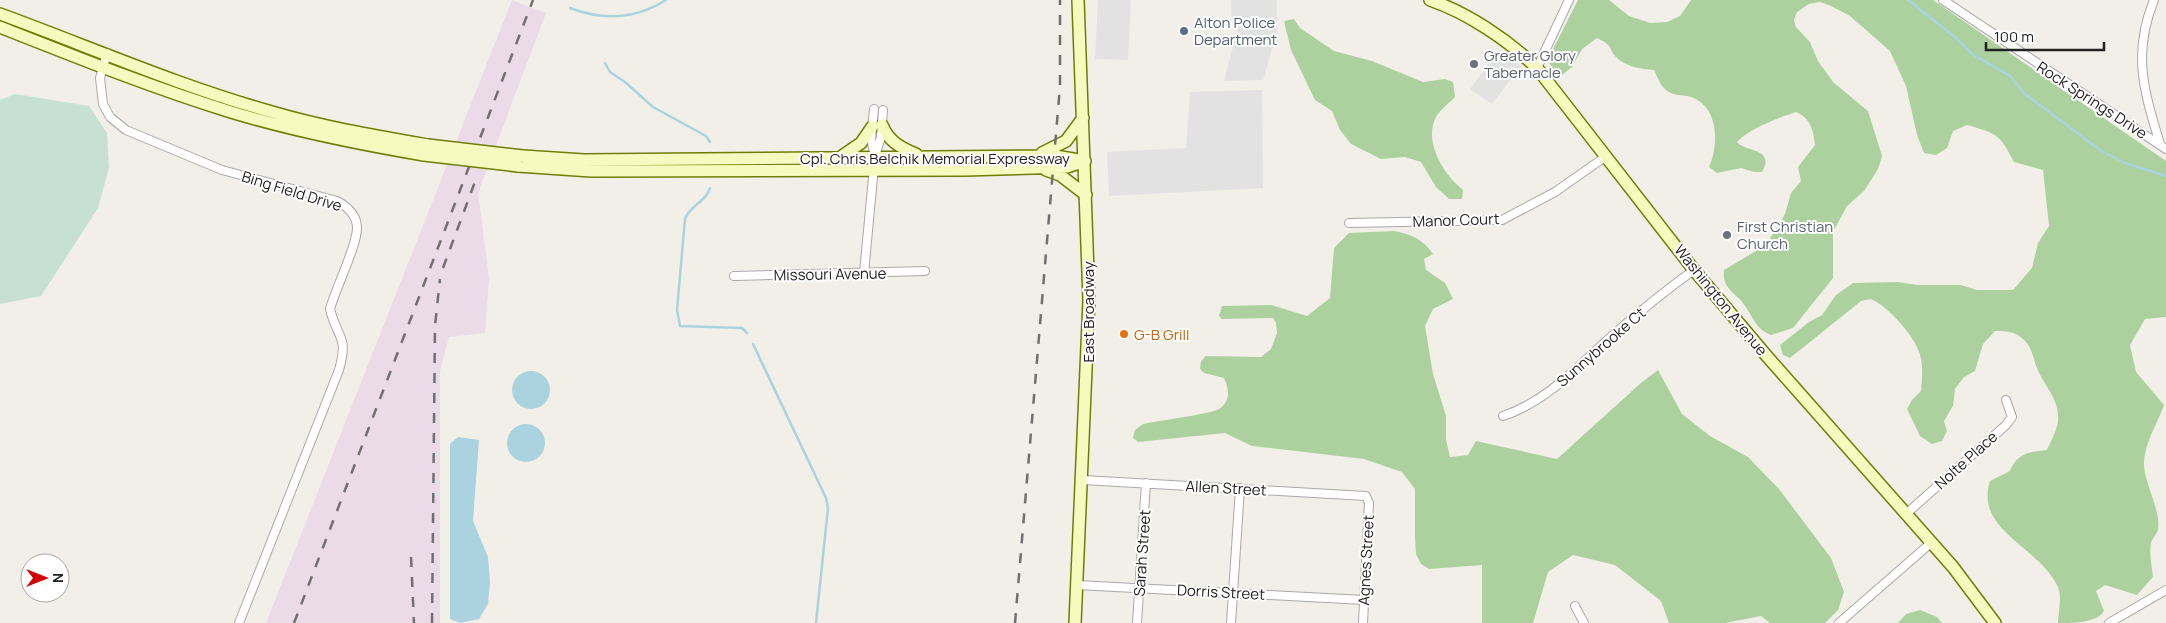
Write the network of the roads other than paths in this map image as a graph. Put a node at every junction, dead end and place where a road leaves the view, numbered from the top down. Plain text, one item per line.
1 (1430, 0) edge
2 (1568, 0) edge
3 (1943, 0) edge
4 (2154, 0) edge
5 (1079, 3) edge
6 (0, 14) edge
7 (0, 27) edge
8 (107, 53) junction
9 (102, 67) junction
10 (1537, 68) junction
11 (874, 109) dead end
12 (883, 110) dead end
13 (1083, 118) junction
14 (877, 126) junction
15 (2163, 147) edge
16 (426, 150) junction
17 (875, 156) junction
18 (920, 156) junction
19 (1036, 156) junction
20 (839, 157) junction
21 (1605, 157) junction
22 (520, 161) junction
23 (1085, 161) junction
24 (1037, 168) junction
25 (874, 170) junction
26 (1086, 195) junction
27 (1349, 223) dead end
28 (1694, 270) junction
29 (925, 271) dead end
30 (864, 273) junction
31 (734, 276) dead end
32 (2006, 400) dead end
33 (1503, 416) dead end
34 (1083, 480) junction
35 (1146, 483) junction
36 (1240, 488) junction
37 (1368, 498) joint
38 (1906, 514) junction
39 (1932, 542) junction
40 (1077, 584) junction
41 (1140, 587) junction
42 (2166, 590) edge
43 (1233, 592) junction
44 (1364, 600) junction
45 (1575, 606) dead end
46 (239, 623) edge
47 (1075, 623) edge
48 (1137, 623) edge
49 (1231, 623) edge
50 (1363, 623) edge
51 (1584, 623) edge
52 (1839, 623) edge
53 (1995, 623) edge
54 (2109, 623) edge

1 - 10 main road, Washington Avenue
2 - 10 street
3 - 15 street, Rock Springs Drive
4 - 15 street
5 - 13 main road, East Broadway
6 - 8 main road, Cpl. Chris Belchik Memorial Expressway
7 - 9 main road, Cpl. Chris Belchik Memorial Expressway
8 - 9 street, Bing Field Drive
8 - 16 main road, Cpl. Chris Belchik Memorial Expressway
9 - 16 main road, Cpl. Chris Belchik Memorial Expressway
9 - 46 street, Bing Field Drive
10 - 21 main road, Washington Avenue
11 - 14 street
12 - 14 street
13 - 19 main road
13 - 23 main road, East Broadway
14 - 17 street
14 - 18 main road
14 - 20 main road
16 - 22 main road, Cpl. Chris Belchik Memorial Expressway, bridge
17 - 18 main road, Cpl. Chris Belchik Memorial Expressway
17 - 20 main road, Cpl. Chris Belchik Memorial Expressway
17 - 25 street
18 - 19 main road, Cpl. Chris Belchik Memorial Expressway
19 - 23 main road, Cpl. Chris Belchik Memorial Expressway
20 - 22 main road, Cpl. Chris Belchik Memorial Expressway
21 - 27 street, Manor Court
21 - 28 main road, Washington Avenue
22 - 25 main road, Cpl. Chris Belchik Memorial Expressway
23 - 24 main road, Cpl. Chris Belchik Memorial Expressway
23 - 26 main road, East Broadway
24 - 25 main road, Cpl. Chris Belchik Memorial Expressway
24 - 26 main road
25 - 30 street
26 - 34 main road, East Broadway
28 - 33 street, Sunnybrooke Ct
28 - 38 main road, Washington Avenue
29 - 30 street, Missouri Avenue
30 - 31 street, Missouri Avenue
32 - 38 street, Nolte Place
34 - 35 street, Allen Street
34 - 40 main road, East Broadway
35 - 36 street, Allen Street
35 - 41 street, Sarah Street
36 - 37 street, Allen Street
36 - 43 street
37 - 44 street, Agnes Street
38 - 39 main road, Washington Avenue
39 - 52 street
39 - 53 main road, Washington Avenue
40 - 41 street, Dorris Street
40 - 47 main road, East Broadway
41 - 43 street, Dorris Street
41 - 48 street, Sarah Street
42 - 54 street
43 - 44 street, Dorris Street
43 - 49 street
44 - 50 street, Agnes Street
45 - 51 street

